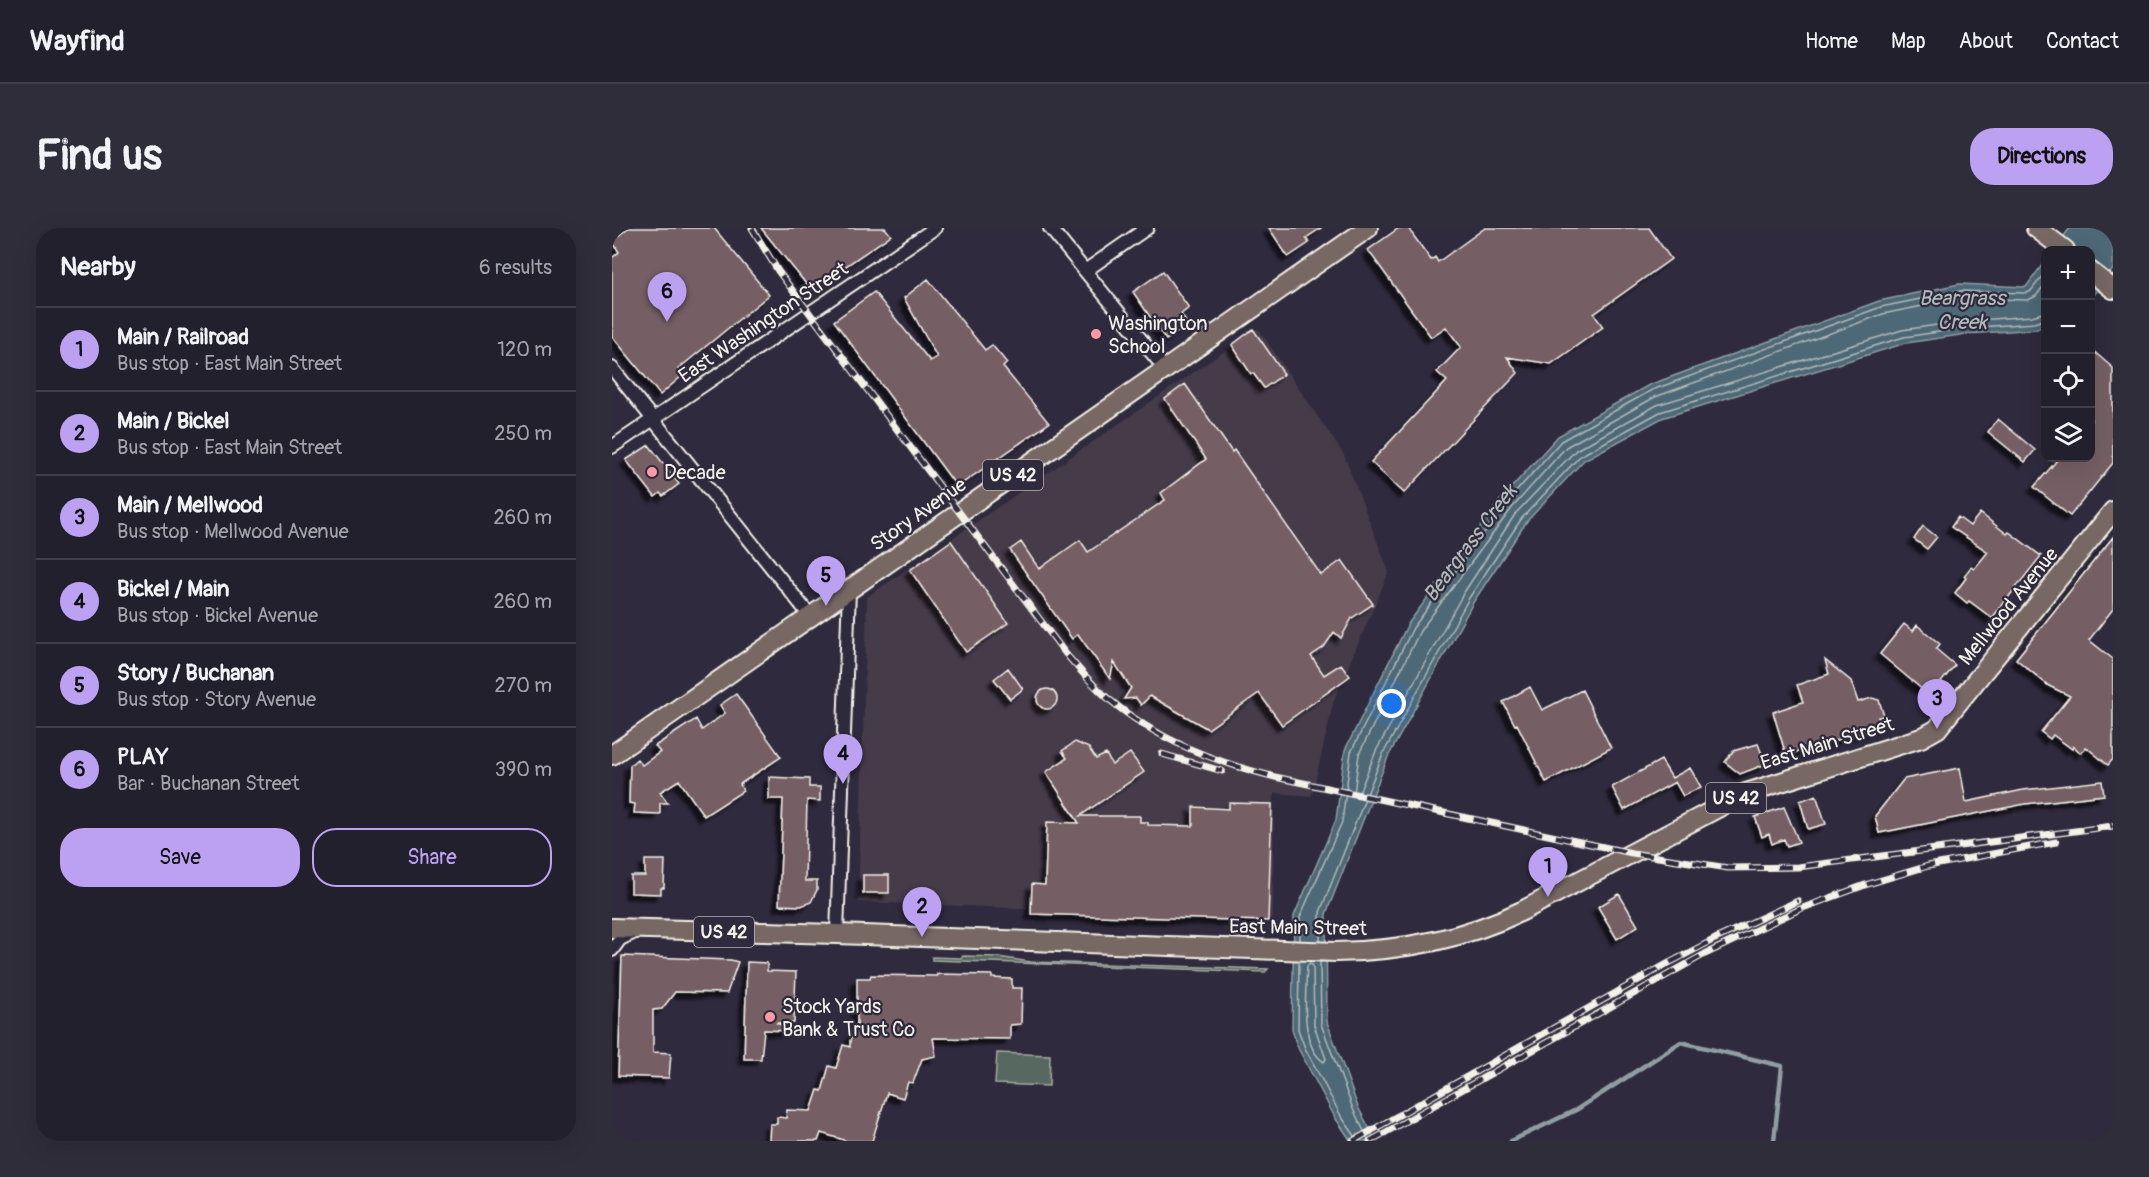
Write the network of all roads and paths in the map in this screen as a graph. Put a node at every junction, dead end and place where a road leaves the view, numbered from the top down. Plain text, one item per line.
1 (935, 228) edge
2 (1050, 228) edge
3 (1147, 228) edge
4 (1368, 228) edge
5 (2042, 232) edge
6 (2059, 246) edge
7 (1085, 271) junction
8 (2095, 274) edge
9 (2113, 289) edge
10 (612, 368) edge
11 (1165, 369) junction
12 (653, 420) junction
13 (612, 447) edge
14 (2113, 511) edge
15 (849, 589) junction
16 (811, 617) junction
17 (1937, 729) joint
18 (612, 755) edge
19 (612, 928) edge
20 (640, 929) junction
21 (837, 934) junction
22 (612, 950) edge

1 - 12 street, East Washington Street
2 - 7 street
3 - 7 street
4 - 11 main road, Story Avenue / US 42
5 - 6 main road
7 - 11 street
8 - 9 main road
10 - 12 street
11 - 15 main road, Story Avenue / US 42
12 - 13 street, East Washington Street
12 - 16 street
14 - 17 main road, Mellwood Avenue / US 42
15 - 16 main road, Story Avenue / US 42
15 - 21 street
16 - 18 main road, Story Avenue / US 42
17 - 21 main road, East Main Street / US 42
19 - 20 main road, East Main Street / US 42
20 - 21 main road, East Main Street / US 42
20 - 22 street

